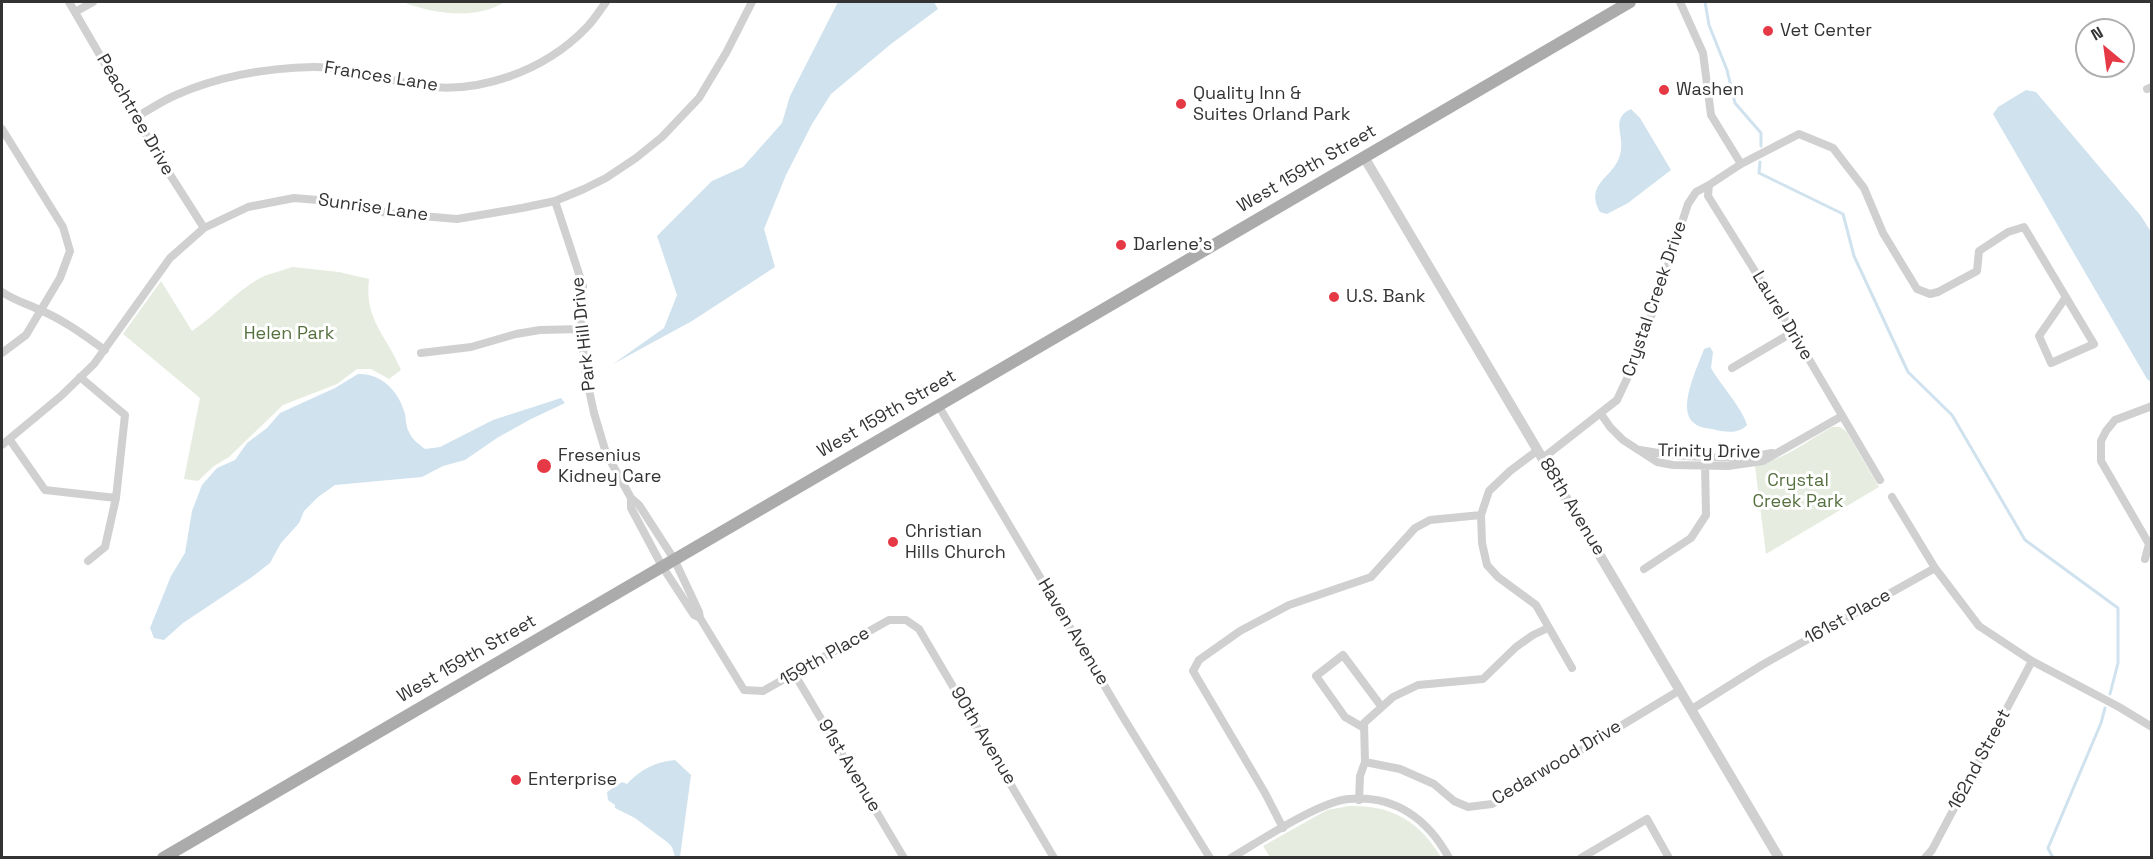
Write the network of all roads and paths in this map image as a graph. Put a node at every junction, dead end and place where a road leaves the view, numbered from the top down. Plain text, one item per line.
1 (69, 2) edge
2 (93, 2) edge
3 (606, 2) edge
4 (752, 2) edge
5 (1630, 2) edge
6 (1680, 2) edge
7 (75, 12) junction
8 (136, 117) junction
9 (2, 129) edge
10 (1364, 157) junction
11 (1741, 164) junction
12 (1709, 185) junction
13 (555, 201) junction
14 (204, 228) junction
15 (2, 292) edge
16 (2066, 297) junction
17 (41, 310) junction
18 (581, 329) junction
19 (1793, 332) junction
20 (105, 350) junction
21 (2, 353) edge
22 (421, 353) dead end
23 (1732, 368) dead end
24 (80, 377) junction
25 (938, 405) junction
26 (2151, 406) edge
27 (1601, 414) junction
28 (1842, 416) junction
29 (10, 440) junction
30 (2, 445) edge
31 (1636, 450) junction
32 (1783, 450) junction
33 (1541, 454) junction
34 (1705, 456) junction
35 (1705, 466) junction
36 (1880, 480) dead end
37 (1892, 496) dead end
38 (116, 498) junction
39 (631, 498) junction
40 (1481, 515) junction
41 (674, 559) junction
42 (2145, 559) dead end
43 (88, 561) dead end
44 (662, 566) junction
45 (1935, 568) junction
46 (1644, 569) dead end
47 (700, 618) junction
48 (906, 620) joint
49 (1548, 628) junction
50 (2032, 661) junction
51 (1572, 668) dead end
52 (795, 675) junction
53 (1680, 690) junction
54 (1381, 706) junction
55 (1692, 709) junction
56 (2151, 727) edge
57 (1364, 728) junction
58 (1365, 762) junction
59 (1359, 800) junction
60 (1283, 828) junction
61 (163, 858) edge
62 (903, 858) edge
63 (1054, 858) edge
64 (1210, 858) edge
65 (1230, 858) edge
66 (1449, 858) edge
67 (1581, 858) edge
68 (1669, 858) edge
69 (1779, 858) edge
70 (1925, 858) edge

1 - 7 street, Peachtree Drive
2 - 7 street
3 - 8 street, Frances Lane
4 - 13 street, Sunrise Lane
5 - 10 main road, West 159th Street
6 - 11 street
7 - 8 street, Peachtree Drive
8 - 14 street, Peachtree Drive
9 - 17 street
10 - 25 main road, West 159th Street
10 - 33 street, 88th Avenue
11 - 12 street
11 - 16 street
12 - 19 street, Laurel Drive
12 - 27 street, Crystal Creek Drive
13 - 14 street, Sunrise Lane
13 - 18 street, Park Hill Drive
14 - 20 street, Sunrise Lane
15 - 17 street
16 - 16 street
17 - 20 street
17 - 21 street
18 - 22 street
18 - 39 street, Park Hill Drive
19 - 23 street
19 - 28 street, Laurel Drive
20 - 24 street, Sunrise Lane
24 - 29 street, Sunrise Lane
24 - 38 street
25 - 41 main road, West 159th Street
25 - 64 street, Haven Avenue
26 - 42 street
27 - 31 street, Trinity Drive
27 - 33 street, Crystal Creek Drive
28 - 32 street, Trinity Drive
28 - 36 street, Laurel Drive
29 - 30 street, Sunrise Lane
29 - 38 street
31 - 34 street, Trinity Drive
31 - 35 street, Trinity Drive
32 - 34 street, Trinity Drive
32 - 35 street, Trinity Drive
33 - 40 street, Crystal Creek Drive
33 - 53 street, 88th Avenue
34 - 35 street
35 - 46 street
37 - 45 street
38 - 43 street
39 - 41 street, Park Hill Drive
39 - 44 street, Park Hill Drive
40 - 49 street
40 - 60 street
41 - 44 main road, West 159th Street
41 - 47 street
44 - 47 street
44 - 61 main road, West 159th Street
45 - 50 street
45 - 55 street, 161st Place
47 - 52 street, 159th Place
48 - 52 street, 159th Place
48 - 63 street, 90th Avenue
49 - 51 street
49 - 54 street
50 - 56 street
50 - 70 street, 162nd Street
52 - 62 street, 91st Avenue
53 - 55 street, 88th Avenue
53 - 58 street, Cedarwood Drive
54 - 57 street
54 - 57 street
55 - 69 street, 88th Avenue
57 - 58 street
58 - 59 street
59 - 60 street
59 - 66 street
60 - 65 street
67 - 68 street

